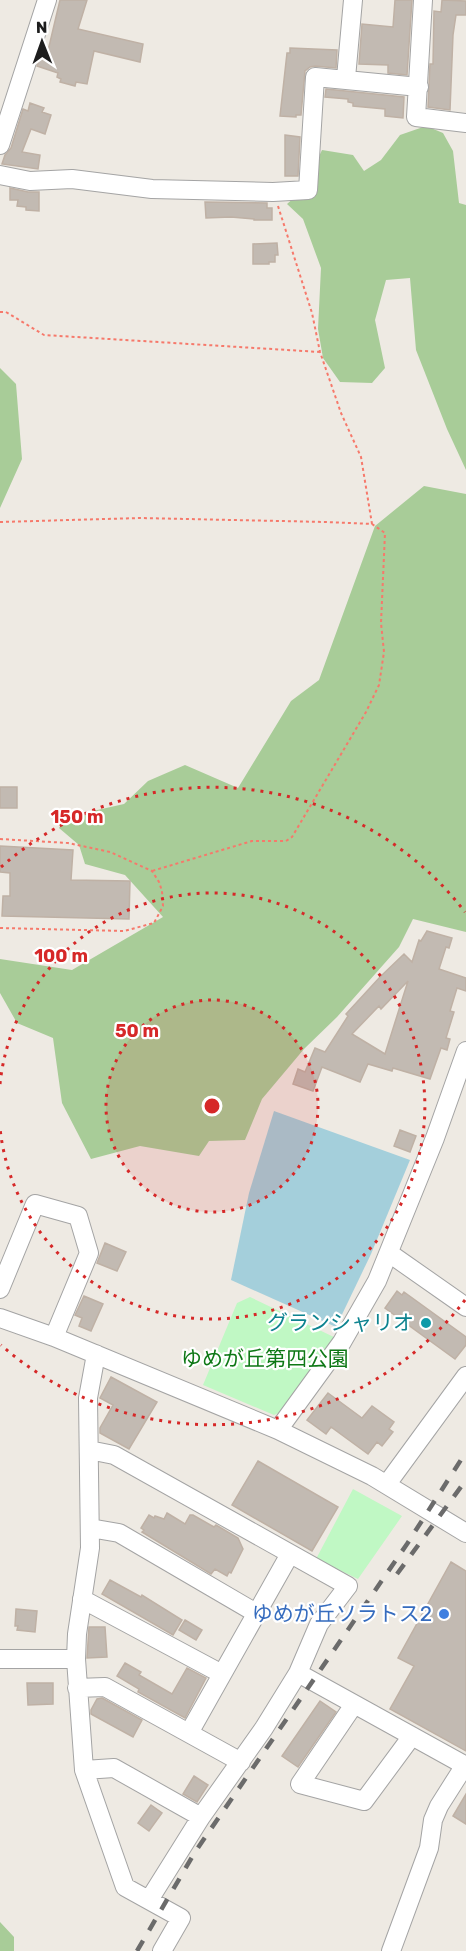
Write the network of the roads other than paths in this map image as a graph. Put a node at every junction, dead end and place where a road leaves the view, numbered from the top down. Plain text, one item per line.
1 (47, 0) edge
2 (352, 0) edge
3 (423, 0) edge
4 (346, 78) junction
5 (418, 87) junction
6 (466, 123) edge
7 (0, 145) edge
8 (0, 175) edge
9 (466, 1051) edge
10 (389, 1253) junction
11 (0, 1289) edge
12 (466, 1307) edge
13 (0, 1318) edge
14 (54, 1337) junction
15 (96, 1354) junction
16 (466, 1376) edge
17 (278, 1430) junction
18 (89, 1450) junction
19 (387, 1484) junction
20 (90, 1528) junction
21 (466, 1533) edge
22 (290, 1554) junction
23 (82, 1599) junction
24 (256, 1613) junction
25 (0, 1659) edge
26 (76, 1659) junction
27 (222, 1674) junction
28 (298, 1674) junction
29 (77, 1688) junction
30 (354, 1706) junction
31 (189, 1733) junction
32 (412, 1736) junction
33 (241, 1762) junction
34 (465, 1765) edge
35 (84, 1770) junction
36 (201, 1818) junction
37 (149, 1900) junction
38 (162, 1951) edge
39 (391, 1951) edge

1 - 7 street
2 - 4 street
3 - 5 street
4 - 5 street
4 - 8 street
5 - 6 street
9 - 10 street
10 - 12 street
10 - 17 street
11 - 14 street
13 - 14 street
14 - 15 street
15 - 17 street
15 - 18 street
16 - 19 street
17 - 19 street
18 - 20 street
18 - 22 street
19 - 21 street
20 - 23 street
20 - 24 street
22 - 24 street
22 - 28 street
23 - 26 street
23 - 27 street
24 - 27 street
25 - 26 street
26 - 29 street
27 - 31 street
28 - 30 street
28 - 33 street
29 - 31 street
29 - 35 street
30 - 32 street
30 - 32 street
31 - 33 street
32 - 34 street
33 - 36 street
34 - 39 street
35 - 36 street
35 - 37 street
36 - 37 street
37 - 38 street

